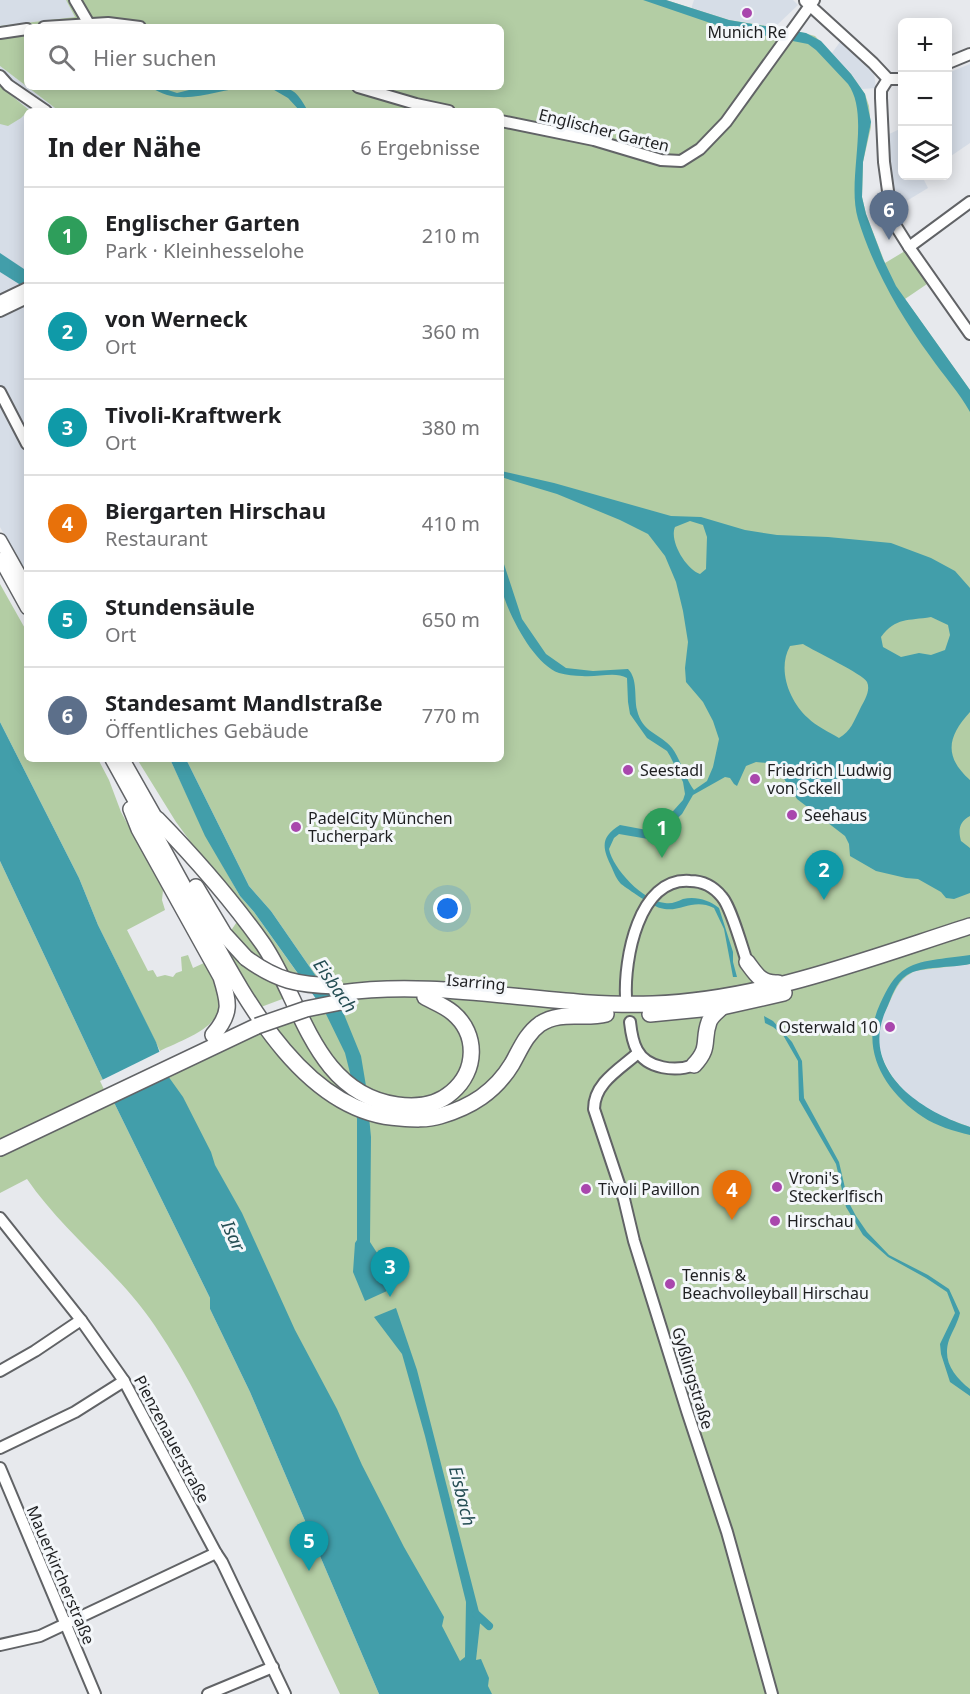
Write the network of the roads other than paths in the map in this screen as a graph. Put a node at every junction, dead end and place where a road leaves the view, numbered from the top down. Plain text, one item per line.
1 (75, 0) edge
2 (810, 2) edge
3 (89, 24) joint
4 (121, 24) edge
5 (24, 29) edge
6 (0, 33) edge
7 (970, 54) edge
8 (952, 61) edge
9 (0, 76) edge
10 (888, 79) junction
11 (898, 79) edge
12 (368, 90) edge
13 (42, 108) edge
14 (435, 108) edge
15 (504, 122) edge
16 (970, 202) edge
17 (909, 247) junction
18 (24, 294) edge
19 (24, 295) edge
20 (0, 301) edge
21 (0, 311) edge
22 (970, 334) edge
23 (0, 392) edge
24 (24, 438) edge
25 (0, 540) edge
26 (0, 559) edge
27 (18, 570) edge
28 (24, 585) edge
29 (113, 762) edge
30 (114, 762) edge
31 (125, 762) edge
32 (157, 819) junction
33 (970, 926) edge
34 (970, 936) edge
35 (747, 962) junction
36 (787, 982) junction
37 (344, 993) junction
38 (425, 997) junction
39 (746, 997) junction
40 (626, 998) dead end
41 (722, 1007) junction
42 (676, 1013) junction
43 (606, 1014) junction
44 (630, 1022) dead end
45 (707, 1031) junction
46 (209, 1041) junction
47 (638, 1053) junction
48 (694, 1065) joint
49 (70, 1110) junction
50 (391, 1111) junction
51 (0, 1138) edge
52 (0, 1148) edge
53 (0, 1218) edge
54 (81, 1320) junction
55 (0, 1371) edge
56 (124, 1381) junction
57 (0, 1448) edge
58 (0, 1468) edge
59 (216, 1553) junction
60 (64, 1624) junction
61 (0, 1645) edge
62 (273, 1667) junction
63 (95, 1694) edge
64 (208, 1694) edge
65 (285, 1694) edge
66 (772, 1694) edge

1 - 3 street
2 - 10 street
2 - 15 street, Englischer Garten
3 - 4 street
5 - 6 street
7 - 8 street
9 - 13 street
10 - 11 street
10 - 17 street
12 - 14 street
16 - 17 street
17 - 22 street
18 - 20 street
19 - 21 street
23 - 24 street
25 - 27 main road
26 - 27 main road
27 - 28 main road
29 - 46 highway
30 - 50 highway
31 - 32 main road
32 - 37 highway, bridge
32 - 50 highway
33 - 36 highway, Isarring
34 - 39 highway, Isarring
35 - 36 highway
35 - 39 highway
35 - 40 street
36 - 39 highway, Isarring
37 - 38 highway, Isarring
37 - 39 highway, Isarring
37 - 46 highway, Isarring
38 - 43 highway, Isarring
38 - 50 highway
39 - 41 highway, Isarring
41 - 42 highway, Isarring
41 - 45 highway
42 - 43 highway, Isarring
42 - 45 highway
43 - 50 highway
44 - 47 street
45 - 48 highway
46 - 49 highway, Isarring
47 - 48 street
47 - 66 street, Gyßlingstraße
49 - 51 highway, Isarring
49 - 52 highway, Isarring
53 - 54 street, Pienzenauerstraße
54 - 55 street
54 - 56 street, Pienzenauerstraße
56 - 57 street
56 - 59 street, Pienzenauerstraße
58 - 60 street, Mauerkircherstraße
59 - 60 street
59 - 62 street, Pienzenauerstraße
60 - 61 street
60 - 63 street, Mauerkircherstraße
62 - 64 street
62 - 65 street, Pienzenauerstraße

